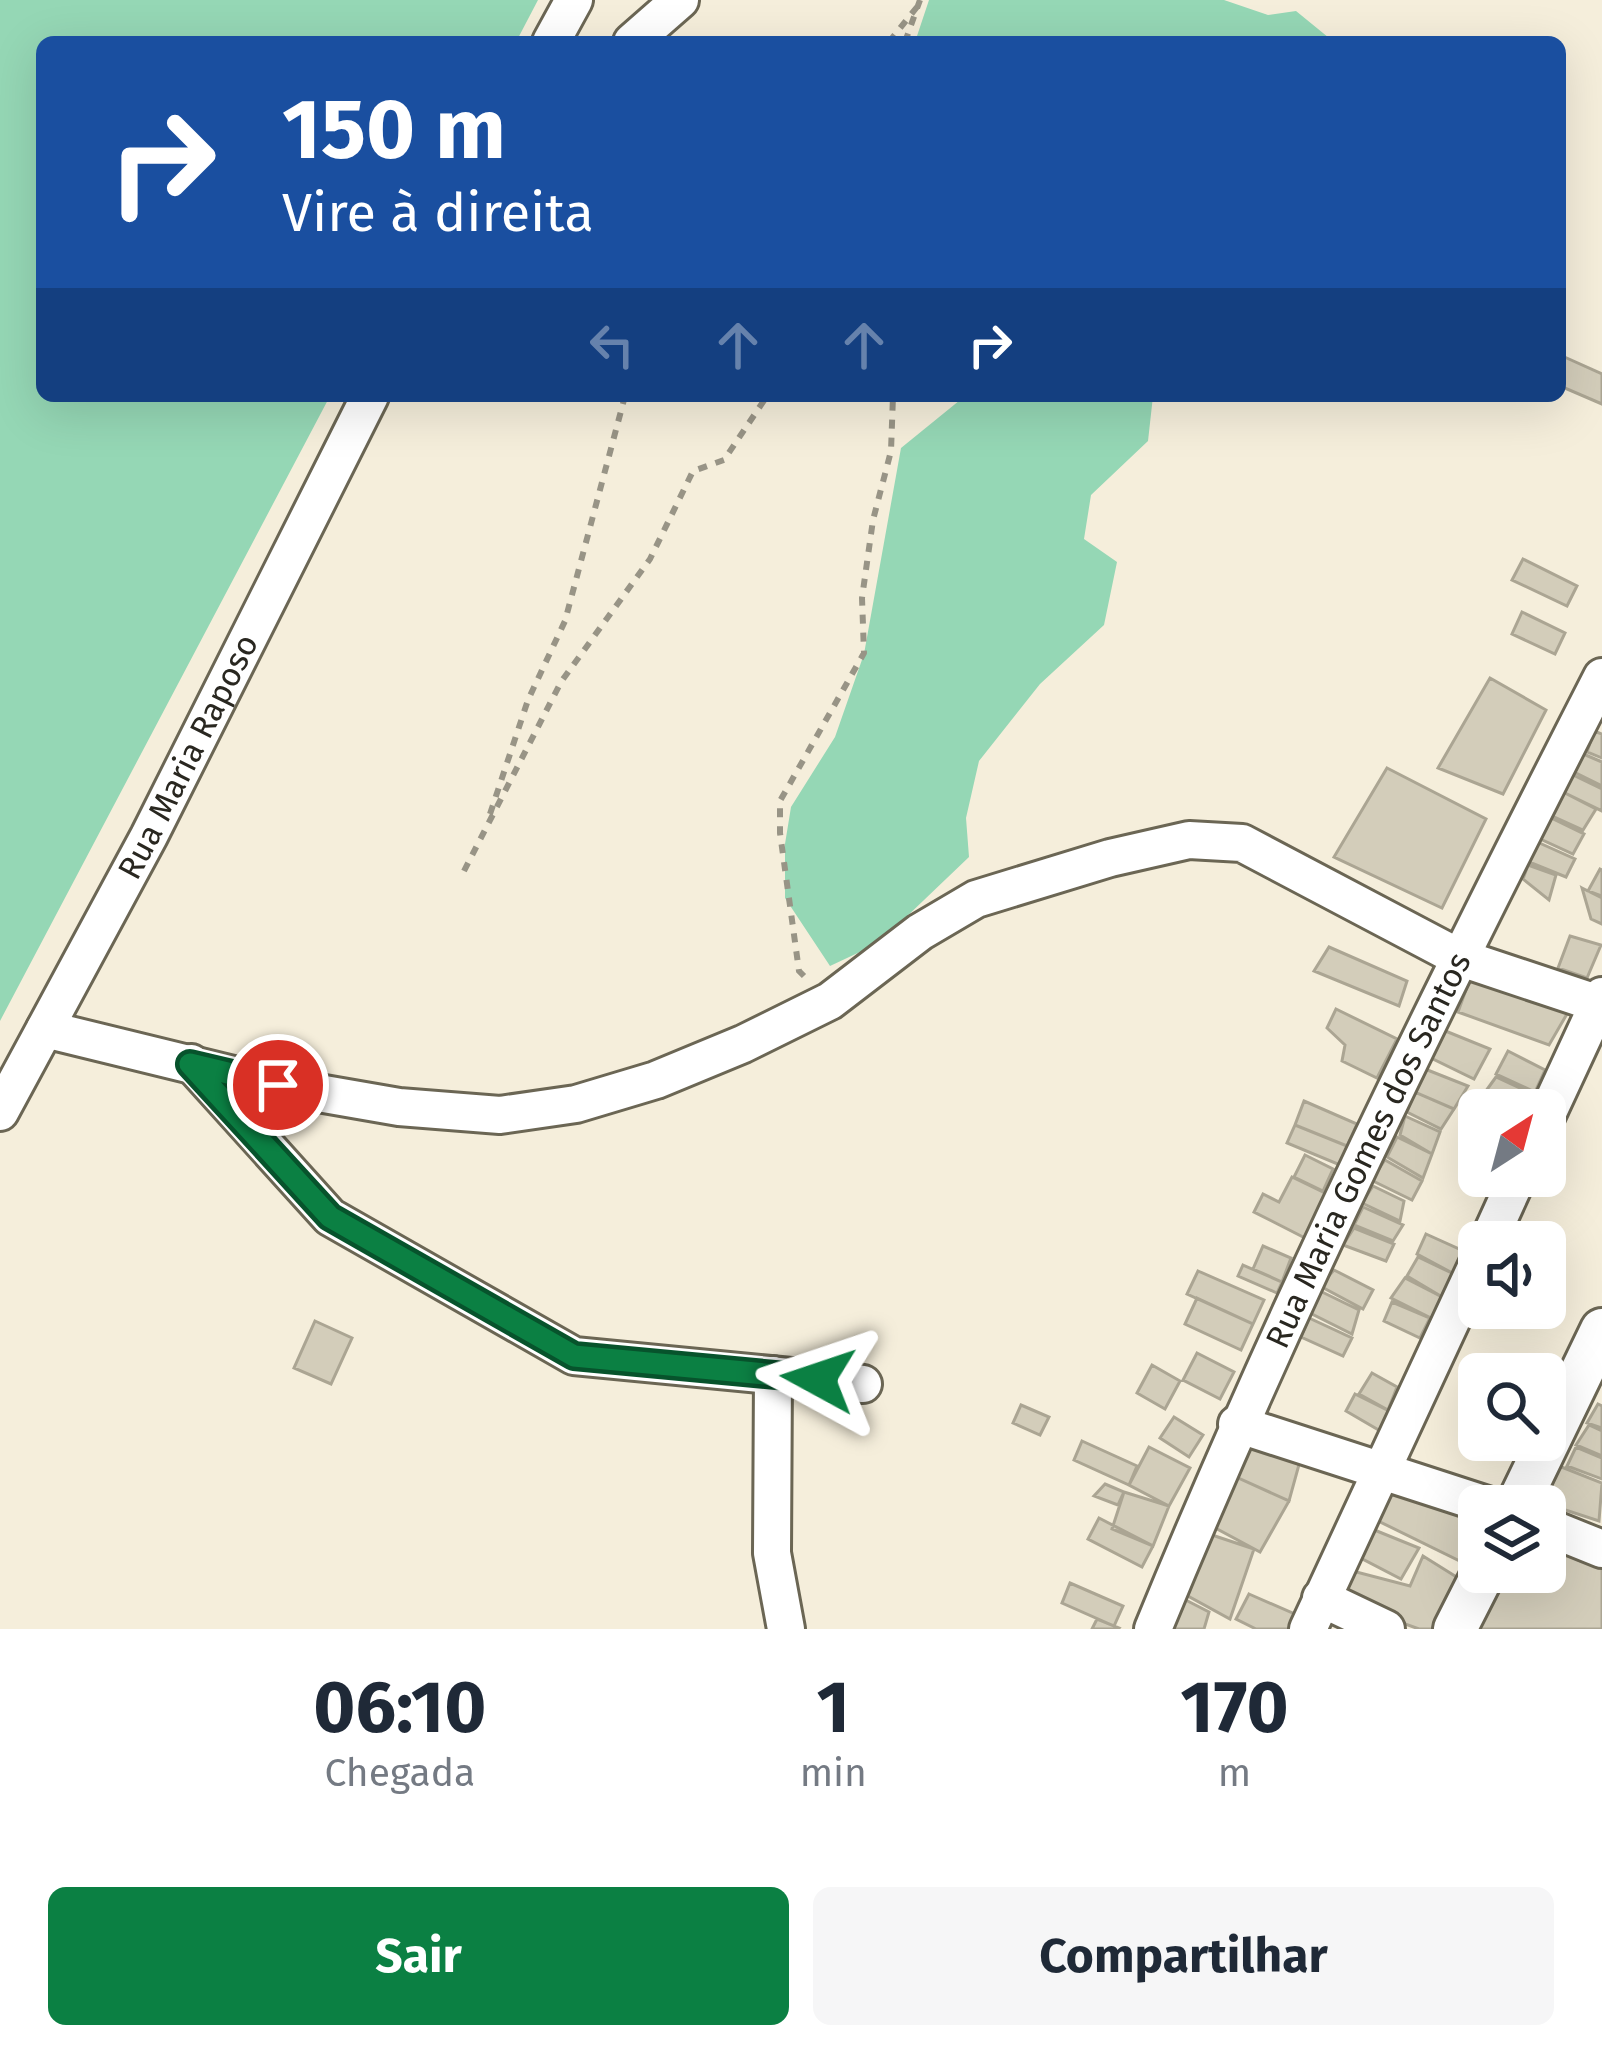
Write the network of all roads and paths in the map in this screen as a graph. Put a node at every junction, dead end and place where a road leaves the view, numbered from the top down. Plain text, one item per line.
1 (574, 0) edge
2 (680, 0) edge
3 (919, 3) edge
4 (554, 36) edge
5 (639, 36) edge
6 (894, 36) edge
7 (907, 36) edge
8 (367, 402) edge
9 (624, 402) edge
10 (763, 402) edge
11 (893, 402) edge
12 (1602, 677) edge
13 (482, 837) junction
14 (464, 871) dead end
15 (1458, 957) junction
16 (830, 1001) junction
17 (1601, 1002) edge
18 (45, 1030) junction
19 (190, 1064) junction
20 (1559, 1089) edge
21 (0, 1112) edge
22 (1458, 1307) edge
23 (1602, 1330) edge
24 (773, 1375) junction
25 (863, 1384) dead end
26 (1237, 1424) junction
27 (1383, 1469) junction
28 (1527, 1485) edge
29 (1458, 1495) edge
30 (1566, 1534) edge
31 (1602, 1549) edge
32 (1474, 1593) edge
33 (1314, 1613) edge
34 (786, 1629) edge
35 (1153, 1629) edge
36 (1386, 1629) edge
37 (1456, 1629) edge

1 - 4 street
2 - 5 street
3 - 6 path
3 - 7 path
8 - 18 street, Rua Maria Raposo
9 - 13 path
10 - 13 path
11 - 16 path
12 - 15 street, Rua Maria Gomes dos Santos
13 - 14 path
15 - 16 street
15 - 17 street
15 - 26 street, Rua Maria Gomes dos Santos
16 - 19 street
17 - 20 street
18 - 19 street
18 - 21 street, Rua Maria Raposo
19 - 24 street
22 - 27 street
23 - 28 street
24 - 25 street
24 - 34 street
26 - 27 street
26 - 35 street, Rua Maria Gomes dos Santos
27 - 29 street
27 - 33 street
30 - 31 street
32 - 37 street
33 - 36 street

